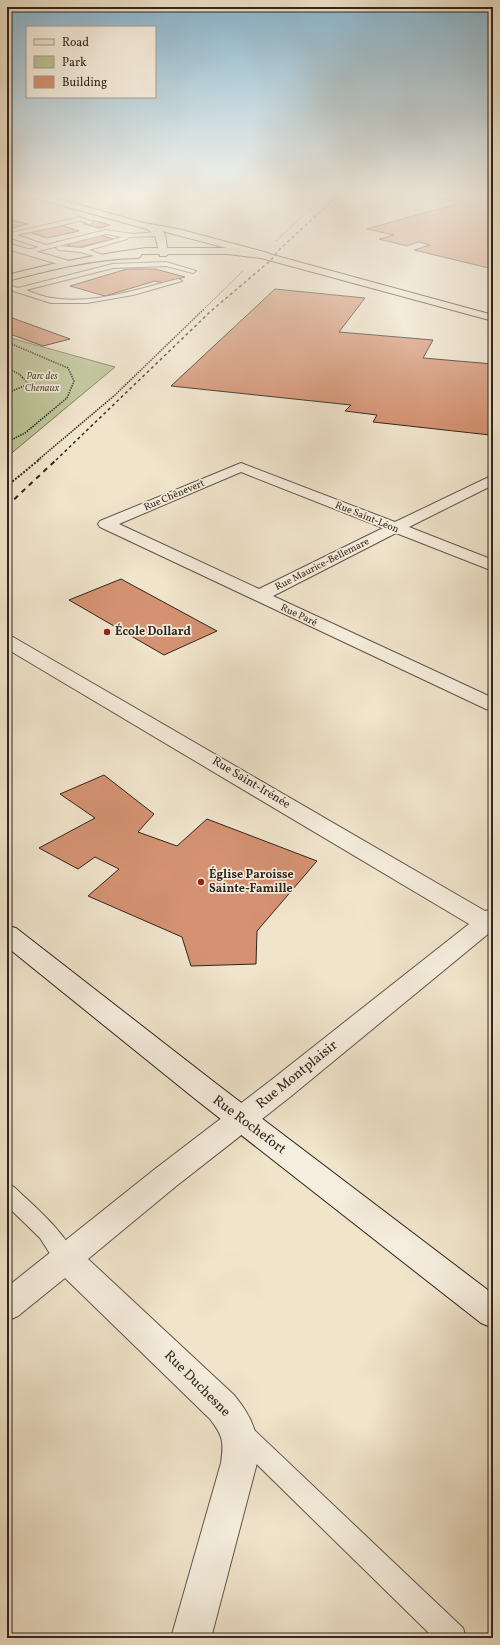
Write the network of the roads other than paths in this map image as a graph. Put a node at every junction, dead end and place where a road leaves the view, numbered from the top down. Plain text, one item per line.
1 (35, 271) edge
2 (90, 271) edge
3 (319, 271) edge
4 (7, 278) edge
5 (178, 281) dead end
6 (7, 287) edge
7 (18, 290) junction
8 (493, 318) edge
9 (241, 467) joint
10 (493, 480) edge
11 (106, 524) joint
12 (395, 528) junction
13 (493, 566) edge
14 (259, 596) junction
15 (7, 641) edge
16 (493, 705) edge
17 (490, 922) edge
18 (7, 934) edge
19 (242, 1119) junction
20 (7, 1193) edge
21 (66, 1259) junction
22 (7, 1306) edge
23 (493, 1313) edge
24 (238, 1430) junction
25 (191, 1638) edge
26 (453, 1638) edge

1 - 4 main road
2 - 7 lane
3 - 8 main road
5 - 7 lane
6 - 7 lane
9 - 11 street, Rue Chênevert
9 - 12 street, Rue Saint-Léon
10 - 12 street, Rue Maurice-Bellemare
11 - 14 street, Rue Paré
12 - 13 street, Rue Saint-Léon
12 - 14 street, Rue Maurice-Bellemare
14 - 16 street, Rue Paré
15 - 17 street, Rue Saint-Irénée
17 - 19 street, Rue Montplaisir
18 - 19 street, Rue Rochefort
19 - 21 street, Rue Montplaisir
19 - 23 street, Rue Rochefort
20 - 21 lane
21 - 22 street, Rue Montplaisir
21 - 24 street, Rue Duchesne
24 - 25 street, Rue Duchesne
24 - 26 lane

